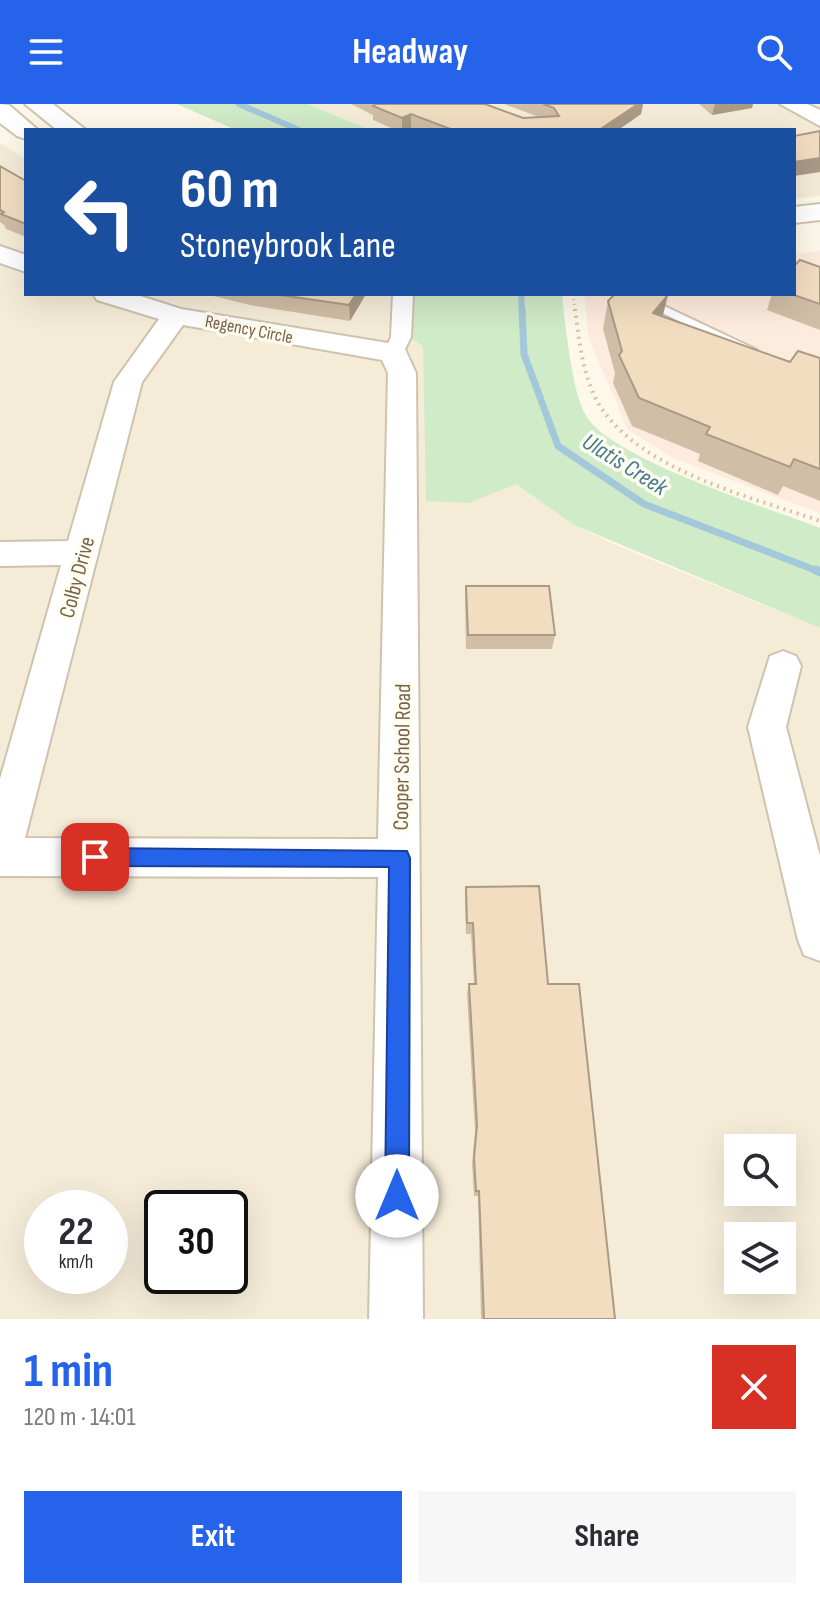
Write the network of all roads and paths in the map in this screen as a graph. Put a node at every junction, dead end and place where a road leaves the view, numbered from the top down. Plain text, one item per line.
1 (37, 104) edge
2 (791, 104) edge
3 (0, 110) edge
4 (820, 121) edge
5 (70, 128) edge
6 (24, 129) edge
7 (796, 132) edge
8 (820, 212) edge
9 (796, 215) edge
10 (820, 234) edge
11 (796, 236) edge
12 (0, 254) edge
13 (24, 263) edge
14 (112, 296) edge
15 (403, 296) edge
16 (573, 296) edge
17 (633, 296) edge
18 (177, 316) junction
19 (394, 353) junction
20 (764, 357) edge
21 (820, 521) edge
22 (82, 553) junction
23 (0, 554) edge
24 (783, 666) dead end
25 (0, 854) edge
26 (400, 858) junction
27 (820, 940) edge
28 (396, 1319) edge

1 - 5 main road
2 - 4 street
3 - 6 main road
4 - 7 street
8 - 9 main road
10 - 11 main road
12 - 13 street
14 - 18 street, Regency Circle
15 - 19 street, Cooper School Road
16 - 21 path
17 - 20 lane
18 - 19 street, Regency Circle
18 - 22 street, Colby Drive
19 - 26 street, Cooper School Road
22 - 23 street
22 - 25 street, Colby Drive
24 - 27 street
25 - 26 street
26 - 28 street, Cooper School Road

